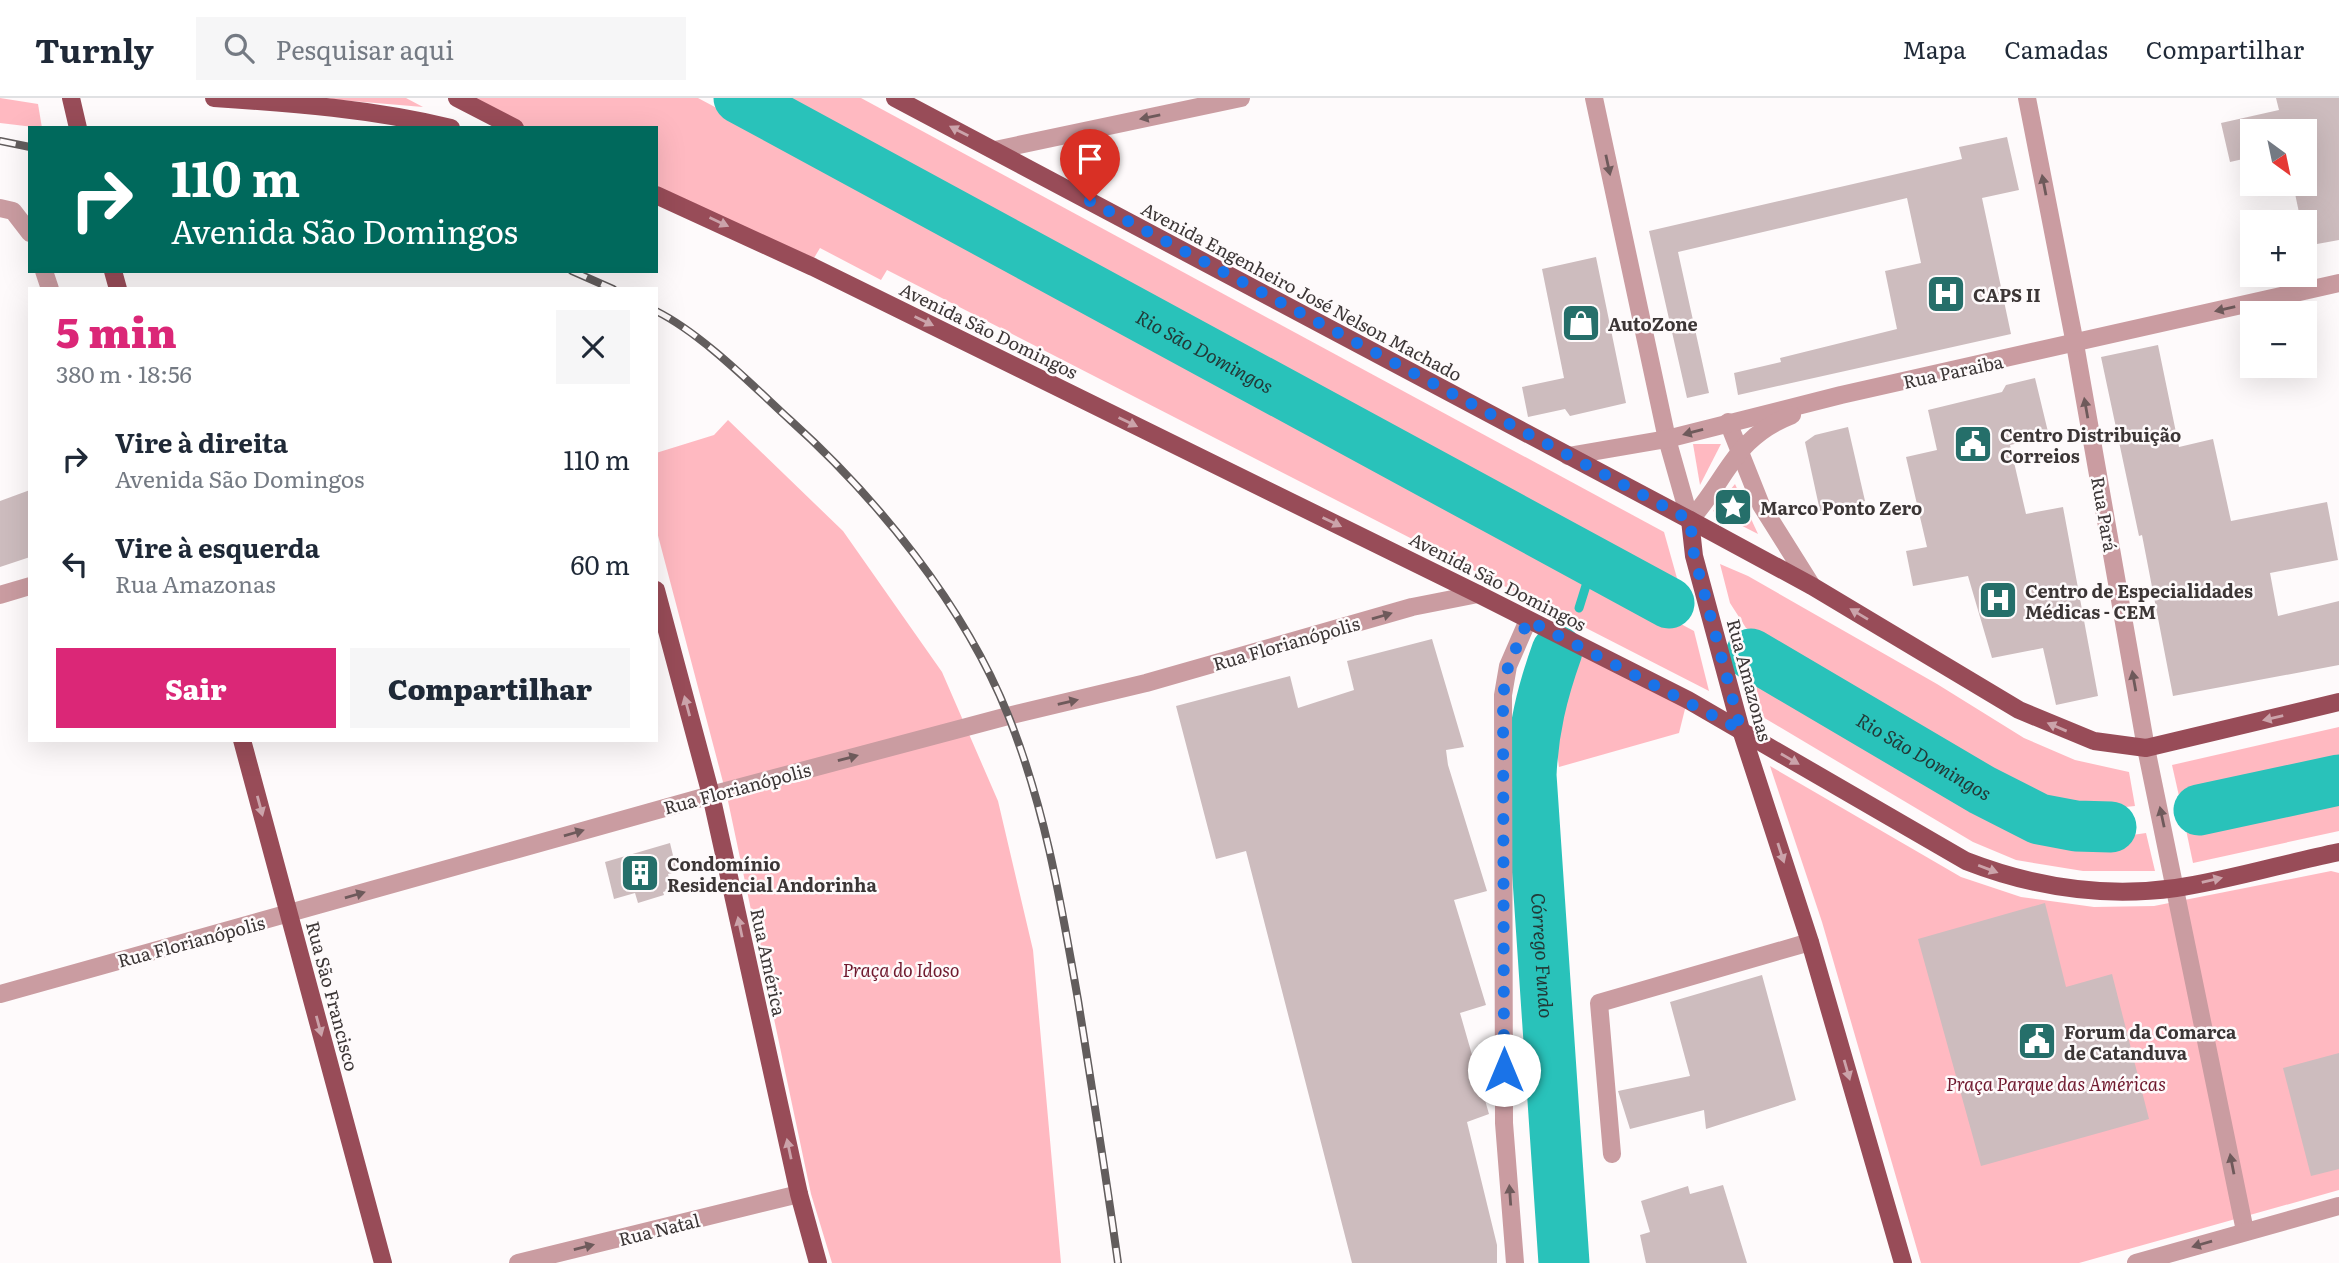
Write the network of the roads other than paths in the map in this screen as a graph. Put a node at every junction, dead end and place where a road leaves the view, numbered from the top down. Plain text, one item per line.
1 (71, 98) edge
2 (214, 98) edge
3 (457, 98) edge
4 (895, 98) edge
5 (1241, 98) edge
6 (1594, 98) edge
7 (2027, 98) edge
8 (78, 126) edge
9 (442, 126) edge
10 (511, 126) edge
11 (995, 150) junction
12 (658, 196) edge
13 (0, 208) edge
14 (28, 230) edge
15 (2339, 283) edge
16 (2075, 344) junction
17 (1841, 396) junction
18 (1728, 422) junction
19 (1667, 439) junction
20 (1738, 450) junction
21 (1567, 456) junction
22 (1690, 520) junction
23 (1812, 586) junction
24 (28, 587) edge
25 (1478, 594) junction
26 (0, 595) edge
27 (658, 597) edge
28 (1528, 620) junction
29 (2339, 702) edge
30 (1741, 730) junction
31 (243, 742) edge
32 (2146, 748) junction
33 (711, 794) junction
34 (2339, 852) edge
35 (2177, 888) junction
36 (289, 914) junction
37 (1810, 942) junction
38 (0, 994) edge
39 (1612, 1154) dead end
40 (799, 1194) junction
41 (2339, 1206) edge
42 (2245, 1231) junction
43 (383, 1263) edge
44 (518, 1263) edge
45 (818, 1263) edge
46 (1515, 1263) edge
47 (1903, 1263) edge
48 (2136, 1263) edge

1 - 8 main road
2 - 9 main road
3 - 10 main road
11 -> 4 main road, Avenida Engenheiro José Nelson Machado
5 -> 11 street
6 -> 19 street, Rua Amazonas
16 -> 7 street, Rua Pará
11 - 21 main road, Avenida Engenheiro José Nelson Machado
12 -> 25 main road, Avenida São Domingos
13 - 14 street
15 -> 16 street, Rua Paraiba
16 - 17 street, Rua Paraiba
32 -> 16 street, Rua Pará
17 - 18 street, Rua Paraiba
17 - 20 street
18 -> 19 street, Rua Paraiba
18 - 20 street
19 - 21 street, Rua Paraiba
19 - 22 street, Rua Amazonas
20 - 22 street
20 - 23 street
21 - 22 main road, Avenida Engenheiro José Nelson Machado
22 - 23 main road
22 - 30 main road, Rua Amazonas
32 -> 23 main road
24 - 26 street
25 - 28 main road, Avenida São Domingos
33 -> 25 street, Rua Florianópolis
33 -> 27 main road, Rua América
28 - 30 main road, Avenida São Domingos
46 -> 28 street
29 -> 32 main road
30 -> 35 main road, Avenida São Domingos
30 -> 37 main road, Rua Amazonas
31 -> 36 main road, Rua São Francisco
35 -> 32 street, Rua Pará
36 -> 33 street, Rua Florianópolis
40 -> 33 main road, Rua América
35 -> 34 main road, Avenida São Domingos
42 -> 35 street, Rua Pará
36 - 38 street, Rua Florianópolis
36 -> 43 main road, Rua São Francisco
37 - 39 street
37 -> 47 main road, Rua Amazonas
44 -> 40 street, Rua Natal
40 - 45 main road, Rua América
41 - 42 street
42 -> 48 street

